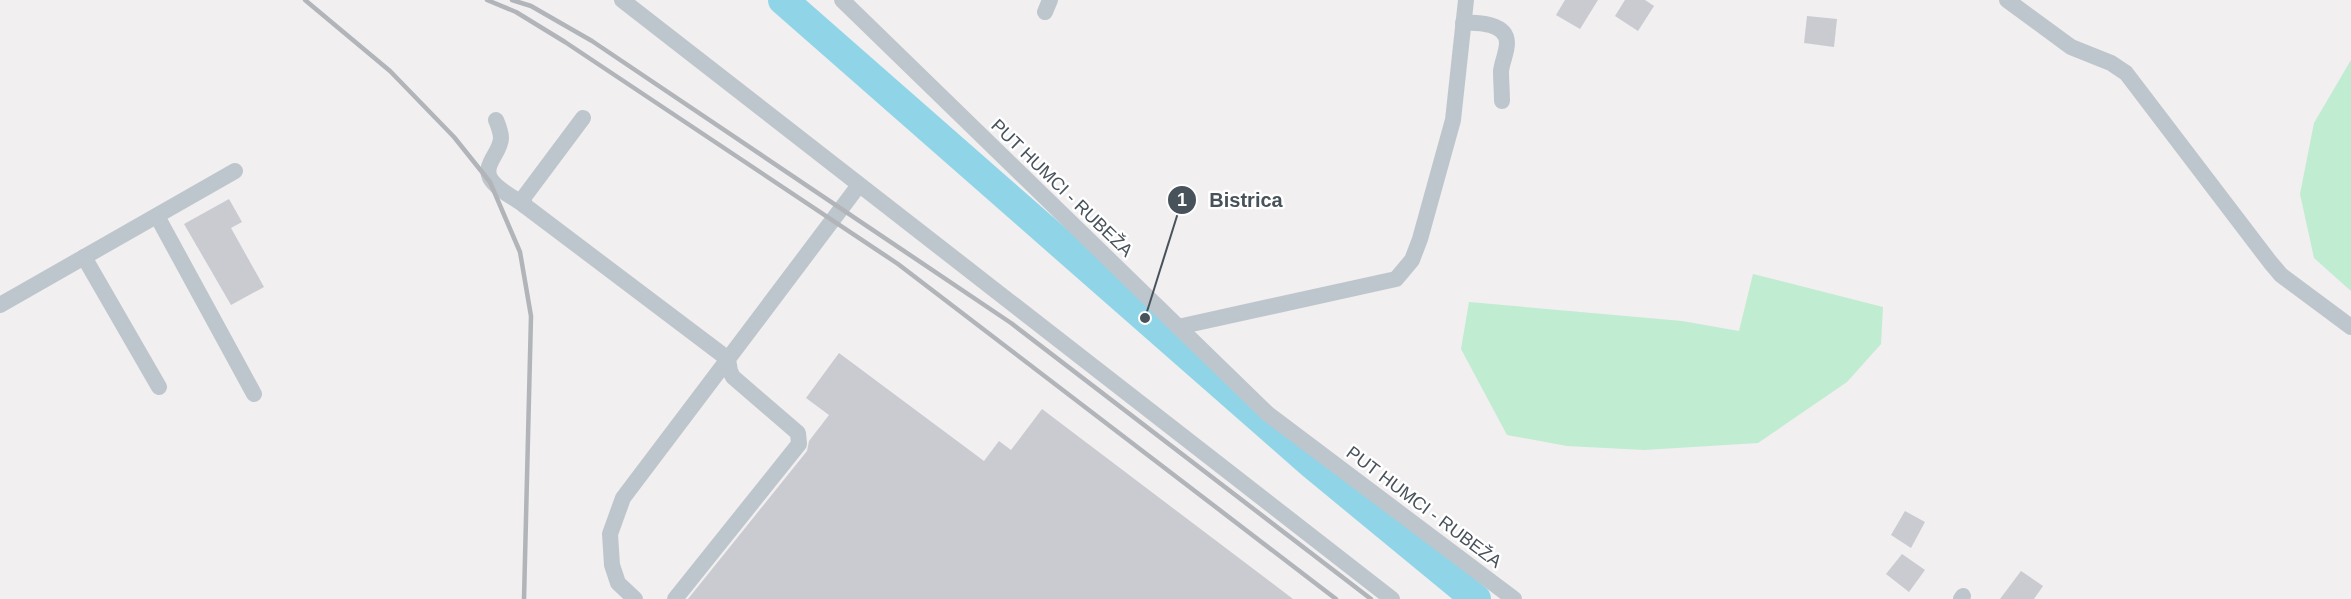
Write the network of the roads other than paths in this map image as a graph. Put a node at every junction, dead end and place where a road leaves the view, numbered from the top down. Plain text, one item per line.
1 (622, 0) edge
2 (842, 0) edge
3 (2007, 0) edge
4 (1462, 2) edge
5 (1463, 23) junction
6 (1502, 101) dead end
7 (583, 118) dead end
8 (496, 120) dead end
9 (235, 171) dead end
10 (859, 185) junction
11 (524, 205) junction
12 (157, 216) junction
13 (84, 257) junction
14 (0, 305) edge
15 (1178, 327) junction
16 (2351, 327) edge
17 (728, 359) junction
18 (159, 387) dead end
19 (254, 394) dead end
20 (635, 599) edge
21 (675, 599) edge
22 (1392, 599) edge
23 (1514, 599) edge

1 - 10 street
2 - 15 street, PUT HUMCI - RUBEŽA
3 - 16 street
4 - 5 street
5 - 6 street
5 - 15 street
7 - 11 street
8 - 11 street
9 - 12 street
10 - 17 street
10 - 22 street
11 - 17 street
12 - 13 street
12 - 19 street
13 - 14 street
13 - 18 street
15 - 23 street, PUT HUMCI - RUBEŽA
17 - 20 street
17 - 21 street

